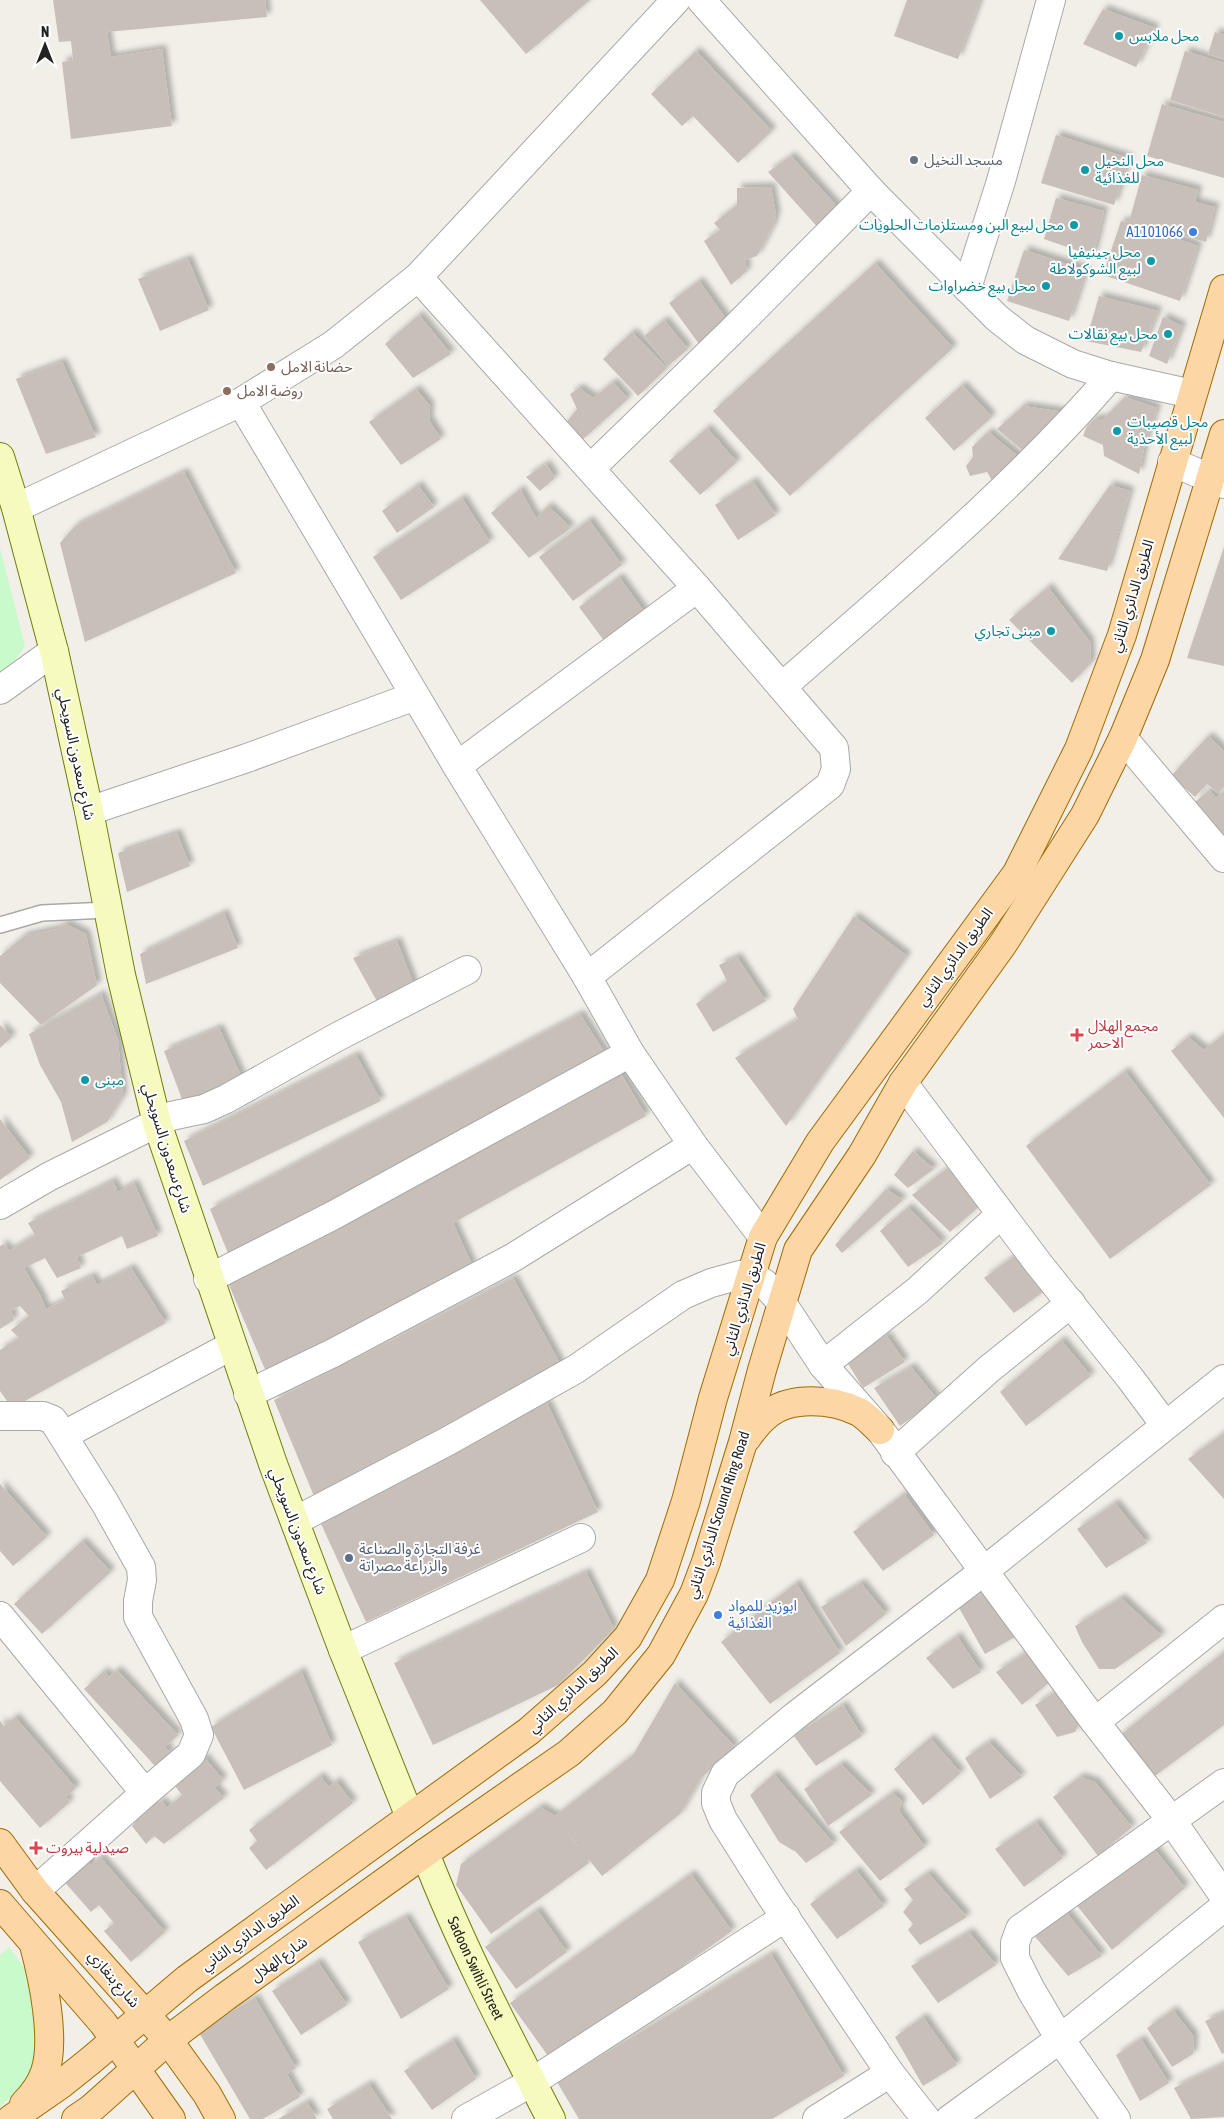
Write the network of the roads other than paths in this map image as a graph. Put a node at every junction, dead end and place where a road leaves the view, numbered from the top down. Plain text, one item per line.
1 (676, 0) edge
2 (701, 0) edge
3 (1051, 0) edge
4 (872, 191) junction
5 (418, 277) junction
6 (967, 288) junction
7 (1224, 289) edge
8 (1112, 376) junction
9 (1192, 394) junction
10 (241, 402) junction
11 (1224, 434) edge
12 (0, 457) edge
13 (1172, 462) junction
14 (591, 468) junction
15 (1217, 482) edge
16 (16, 508) junction
17 (697, 588) junction
18 (54, 651) junction
19 (782, 687) junction
20 (0, 690) edge
21 (415, 696) junction
22 (1123, 738) junction
23 (457, 766) junction
24 (89, 811) junction
25 (1224, 858) edge
26 (108, 910) junction
27 (0, 924) edge
28 (467, 970) dead end
29 (587, 977) junction
30 (630, 1053) junction
31 (903, 1084) junction
32 (157, 1123) junction
33 (693, 1146) junction
34 (0, 1205) edge
35 (1001, 1214) junction
36 (763, 1237) junction
37 (750, 1274) junction
38 (208, 1279) junction
39 (782, 1303) junction
40 (1070, 1303) junction
41 (231, 1346) junction
42 (823, 1365) junction
43 (1224, 1379) edge
44 (248, 1394) junction
45 (0, 1416) edge
46 (1165, 1425) junction
47 (880, 1430) junction
48 (64, 1435) junction
49 (743, 1442) junction
50 (895, 1453) junction
51 (295, 1521) junction
52 (581, 1538) dead end
53 (984, 1571) junction
54 (0, 1616) edge
55 (1224, 1619) edge
56 (342, 1650) junction
57 (1095, 1722) junction
58 (1224, 1783) edge
59 (145, 1793) junction
60 (410, 1817) junction
61 (1172, 1821) junction
62 (0, 1843) edge
63 (425, 1853) junction
64 (35, 1890) junction
65 (1224, 1896) edge
66 (1224, 1907) edge
67 (3, 1914) edge
68 (786, 1917) junction
69 (34, 1944) junction
70 (145, 2014) junction
71 (116, 2038) junction
72 (1060, 2038) junction
73 (168, 2040) junction
74 (135, 2068) junction
75 (890, 2073) junction
76 (532, 2082) junction
77 (11, 2119) edge
78 (76, 2119) edge
79 (171, 2119) edge
80 (222, 2119) edge
81 (466, 2119) edge
82 (551, 2119) edge
83 (817, 2119) edge
84 (926, 2119) edge
85 (950, 2119) edge
86 (1116, 2119) edge

1 - 5 street
2 - 4 street
3 - 6 street
4 - 6 street
4 - 14 street
5 - 10 street
5 - 14 street
6 - 8 street
7 - 9 main road, الطريق الدائري الثاني
8 - 9 street
8 - 19 street
9 - 13 main road, الطريق الدائري الثاني
10 - 16 street
10 - 21 street
11 - 15 main road, الطريق الدائري الثاني
12 - 16 main road, شارع سعدون السويحلي
13 - 15 street
13 - 36 main road, الطريق الدائري الثاني
14 - 17 street
15 - 22 main road, الطريق الدائري الثاني
16 - 18 main road, شارع سعدون السويحلي
17 - 19 street
17 - 23 street
18 - 20 street
18 - 24 main road, شارع سعدون السويحلي
19 - 29 street
21 - 23 street
21 - 24 street
22 - 25 street
22 - 31 main road, الطريق الدائري الثاني
23 - 29 street
24 - 26 main road, شارع سعدون السويحلي
26 - 27 lane
26 - 32 main road, شارع سعدون السويحلي
28 - 32 street
29 - 30 street
30 - 33 street
30 - 38 street
31 - 35 street
31 - 39 main road, الطريق الدائري الثاني
32 - 34 street
32 - 38 main road, شارع سعدون السويحلي
33 - 36 street
33 - 44 street
35 - 40 street
35 - 42 street
36 - 37 main road, الطريق الدائري الثاني
37 - 39 street
37 - 51 street
37 - 60 main road, الطريق الدائري الثاني
38 - 41 main road, شارع سعدون السويحلي
39 - 42 street
39 - 49 main road, الدائري الثاني Scound Ring Road
40 - 46 street
40 - 50 street
41 - 44 main road, شارع سعدون السويحلي
41 - 48 street
42 - 47 street
43 - 46 street
44 - 51 main road, شارع سعدون السويحلي
45 - 48 street
46 - 53 street
47 - 49 main road
47 - 50 street
48 - 59 street
49 - 63 main road, الدائري الثاني Scound Ring Road
50 - 53 street
51 - 56 main road, شارع سعدون السويحلي
52 - 56 street
53 - 57 street
53 - 68 street
54 - 59 street
55 - 57 street
56 - 60 main road, شارع سعدون السويحلي
57 - 61 street
58 - 61 street
59 - 64 street
60 - 70 main road, الطريق الدائري الثاني
61 - 65 street
61 - 72 street
62 - 64 main road, شارع بنغازي
63 - 73 main road, شارع الهلال
63 - 76 main road, Sadoon Swihli Street
64 - 70 main road, شارع بنغازي
66 - 72 street
67 - 69 main road
68 - 75 street
68 - 76 street
69 - 71 main road
69 - 77 main road
70 - 71 main road, الطريق الدائري الثاني
70 - 73 main road, شارع بنغازي
71 - 74 main road
71 - 77 main road
72 - 85 street
72 - 86 street
73 - 74 main road, شارع الهلال
73 - 80 main road, شارع بنغازي
74 - 78 main road
74 - 79 main road
75 - 83 street
75 - 84 street
76 - 81 street
76 - 82 main road

